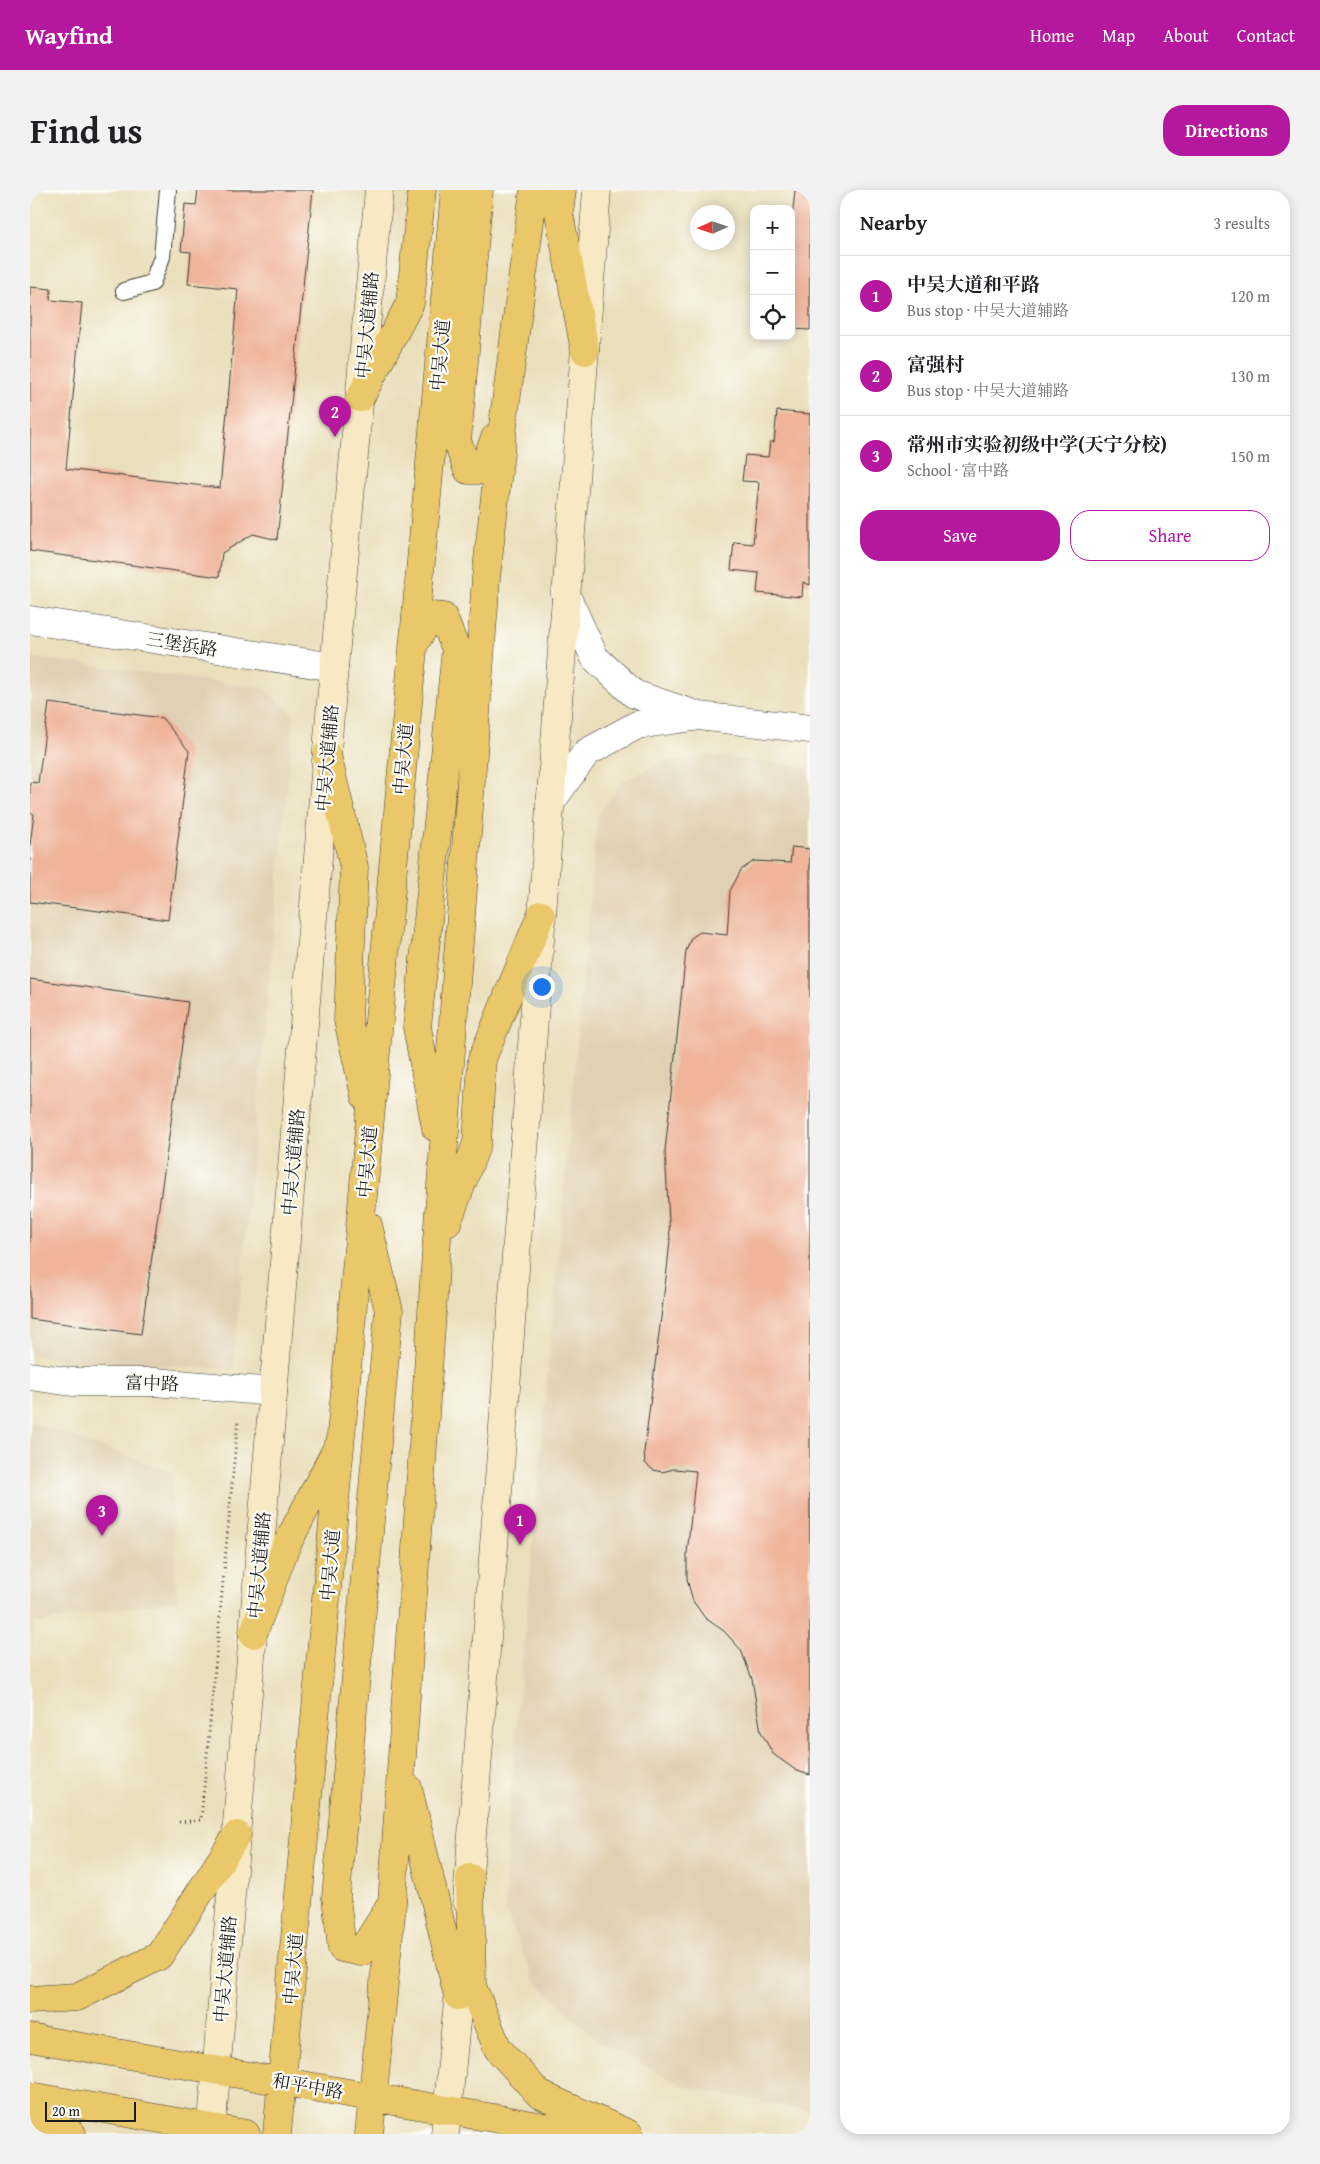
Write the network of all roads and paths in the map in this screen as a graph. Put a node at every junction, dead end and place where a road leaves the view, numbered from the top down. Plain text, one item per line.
1 (168, 190) edge
2 (379, 190) edge
3 (422, 190) edge
4 (455, 190) edge
5 (479, 190) edge
6 (534, 190) edge
7 (562, 190) edge
8 (597, 190) edge
9 (124, 291) dead end
10 (585, 352) junction
11 (360, 398) junction
12 (504, 417) junction
13 (565, 593) junction
14 (30, 620) edge
15 (414, 644) junction
16 (334, 667) junction
17 (699, 716) junction
18 (810, 729) edge
19 (327, 755) junction
20 (550, 804) junction
21 (541, 915) junction
22 (370, 1122) junction
23 (443, 1166) junction
24 (363, 1204) junction
25 (436, 1253) junction
26 (30, 1376) edge
27 (273, 1392) junction
28 (238, 1418) dead end
29 (342, 1438) junction
30 (253, 1634) junction
31 (401, 1763) junction
32 (179, 1822) dead end
33 (237, 1834) junction
34 (470, 1878) junction
35 (392, 1904) junction
36 (458, 1996) junction
37 (30, 2000) edge
38 (30, 2038) edge
39 (216, 2070) junction
40 (282, 2082) junction
41 (30, 2096) edge
42 (372, 2097) junction
43 (30, 2118) edge
44 (446, 2122) edge
45 (211, 2130) edge
46 (72, 2134) edge
47 (246, 2134) edge
48 (277, 2134) edge
49 (369, 2134) edge
50 (585, 2134) edge
51 (629, 2134) edge

1 - 9 lane
2 - 11 main road, 中吴大道辅路
3 - 11 main road
4 - 15 main road, 中吴大道
5 - 12 main road
6 - 12 main road
7 - 10 main road
8 - 10 main road
10 - 13 main road
11 - 16 main road, 中吴大道辅路
12 - 23 main road
13 - 17 street
13 - 20 main road
14 - 16 street, 三堡浜路
15 - 22 main road, 中吴大道
15 - 23 main road
16 - 19 main road, 中吴大道辅路
17 - 18 street
17 - 20 street
19 - 22 main road
19 - 27 main road, 中吴大道辅路
20 - 21 main road
21 - 25 main road
21 - 34 main road
22 - 24 main road, 中吴大道
23 - 25 main road
24 - 29 main road, 中吴大道
24 - 35 main road
25 - 31 main road
26 - 27 street, 富中路
27 - 30 main road, 中吴大道辅路
28 - 32 path
29 - 30 main road
29 - 40 main road, 中吴大道
30 - 33 main road, 中吴大道辅路
31 - 35 main road
31 - 36 main road
33 - 37 main road
33 - 39 main road, 中吴大道辅路
34 - 36 main road
34 - 51 main road
35 - 42 main road
36 - 44 main road
38 - 39 main road, 和平中路
39 - 40 main road, 和平中路
39 - 45 main road, 中吴大道辅路
40 - 42 main road, 和平中路
40 - 48 main road, 中吴大道
41 - 45 main road
42 - 44 main road, 和平中路
42 - 49 main road
43 - 46 main road
44 - 50 main road, 和平中路
45 - 47 main road

